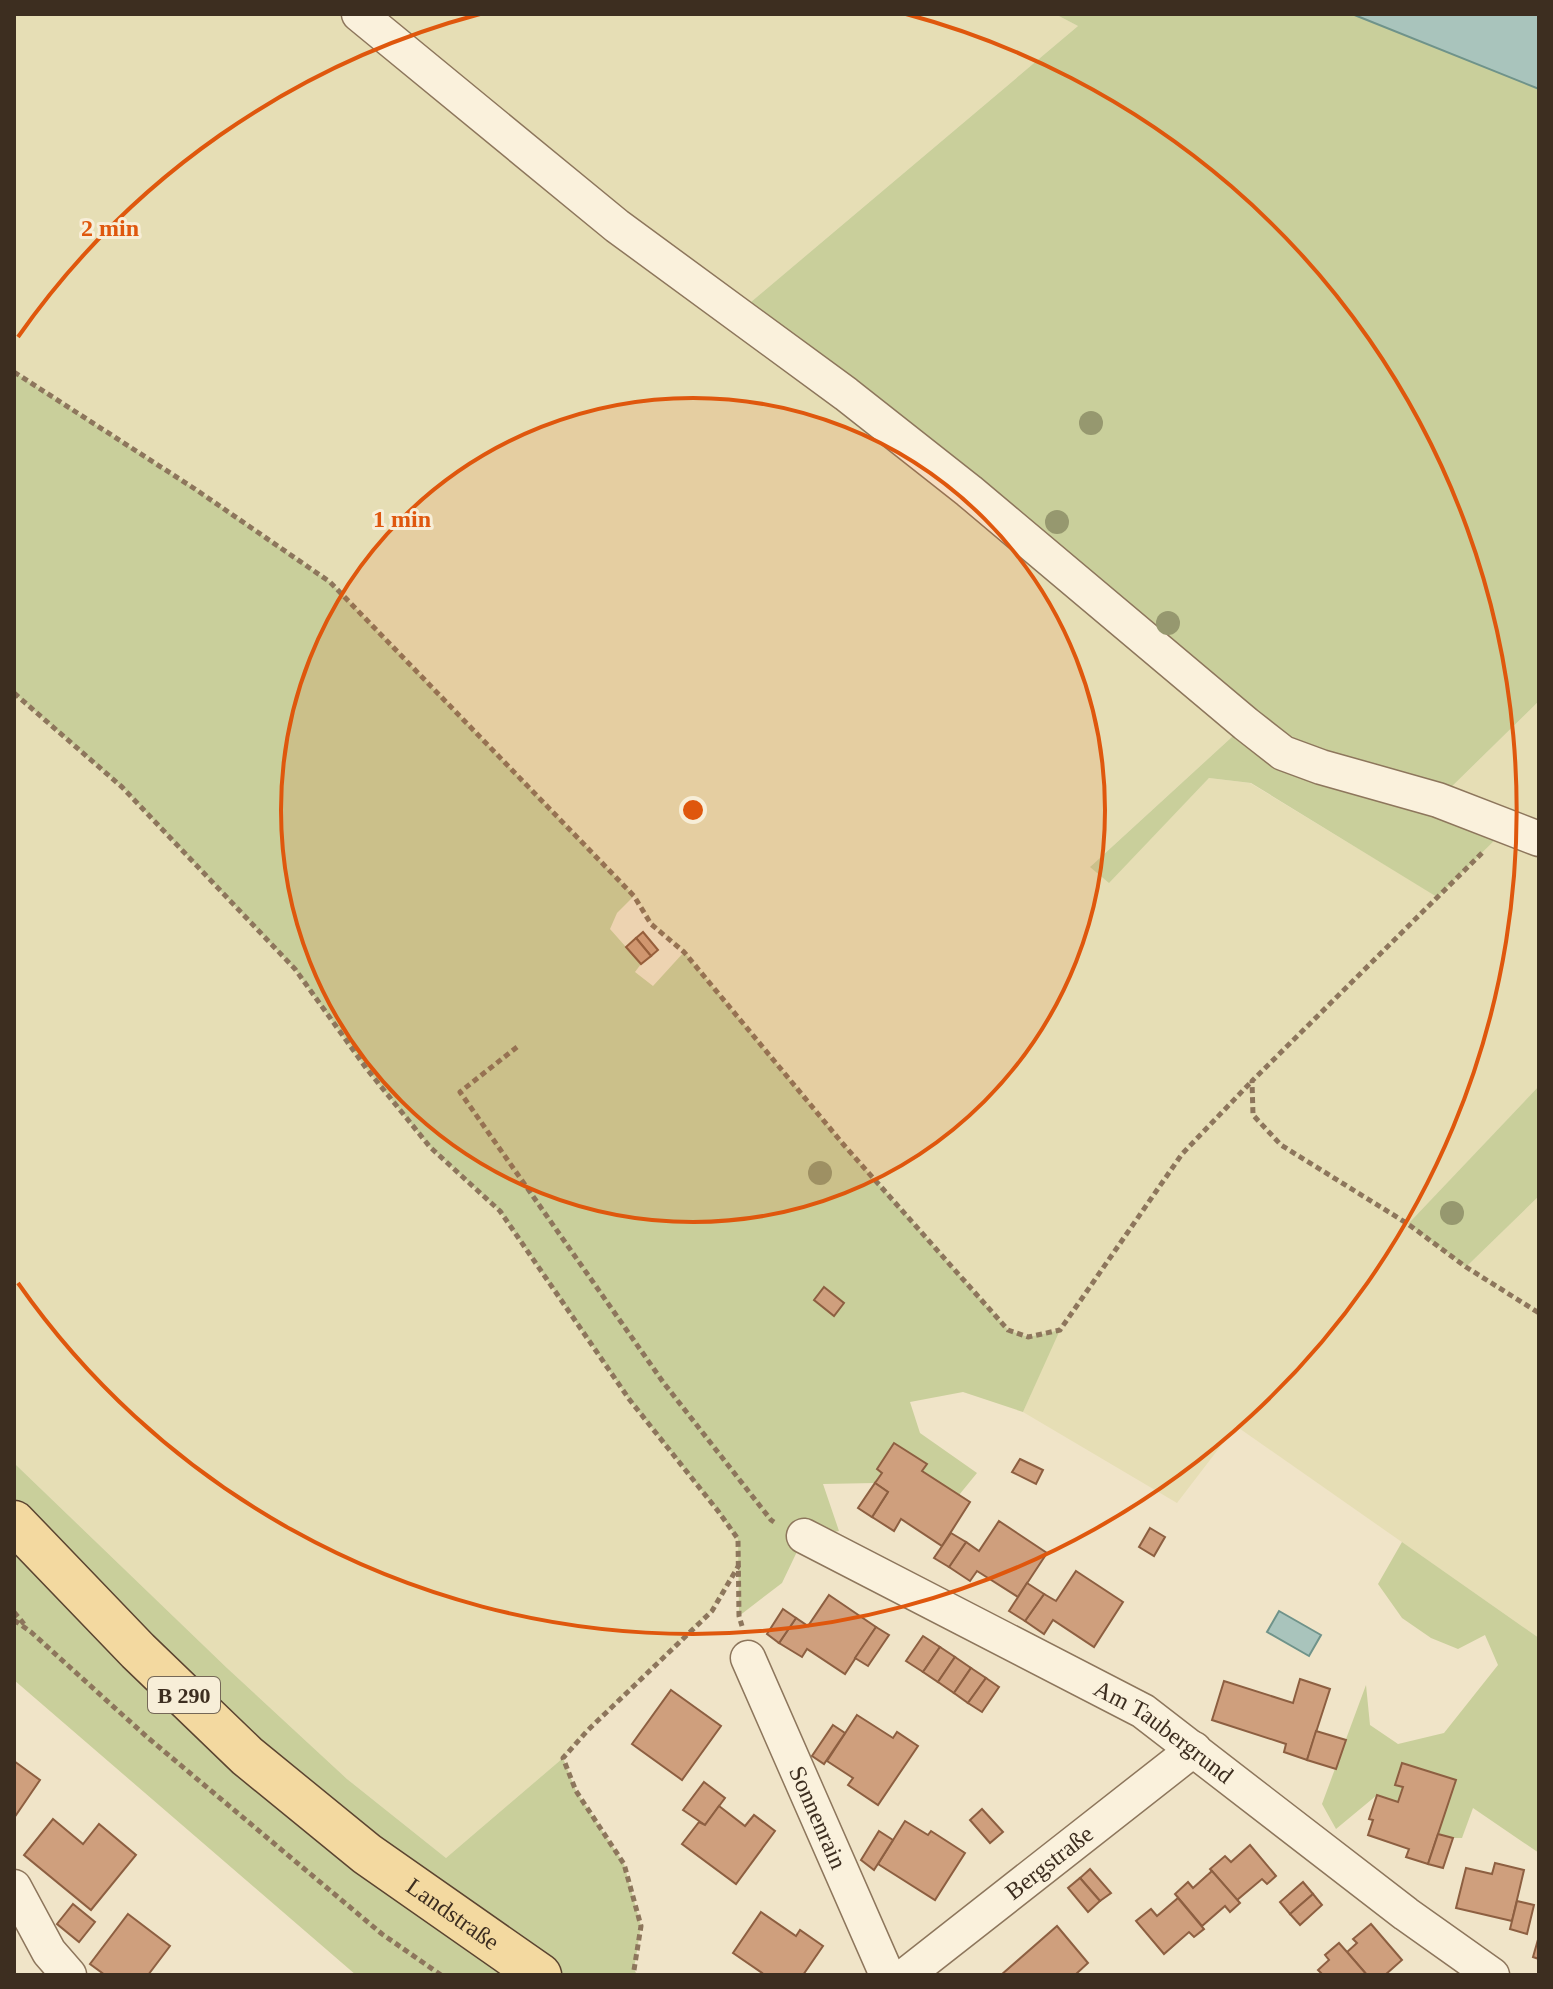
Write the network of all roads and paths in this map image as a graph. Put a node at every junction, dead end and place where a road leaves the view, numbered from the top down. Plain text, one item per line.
1 (359, 14) edge
2 (14, 372) edge
3 (14, 693) edge
4 (1508, 827) junction
5 (1539, 839) edge
6 (517, 1047) dead end
7 (1252, 1081) junction
8 (1539, 1313) edge
9 (14, 1522) edge
10 (804, 1536) joint
11 (739, 1565) junction
12 (14, 1612) edge
13 (14, 1620) edge
14 (31, 1632) junction
15 (748, 1658) joint
16 (1194, 1749) junction
17 (14, 1887) edge
18 (634, 1970) dead end
19 (69, 1975) edge
20 (441, 1975) edge
21 (540, 1975) edge
22 (887, 1975) edge
23 (906, 1975) edge
24 (1492, 1975) edge

1 - 4 street
2 - 7 path
3 - 11 path
4 - 5 street
4 - 7 path
6 - 10 path
7 - 8 path
9 - 21 main road, Landstraße / B 290
10 - 16 street, Am Taubergrund
11 - 15 path
11 - 18 path
12 - 14 path
13 - 14 path
14 - 20 path
15 - 22 street, Sonnenrain
16 - 23 street, Bergstraße
16 - 24 street, Am Taubergrund
17 - 19 street

